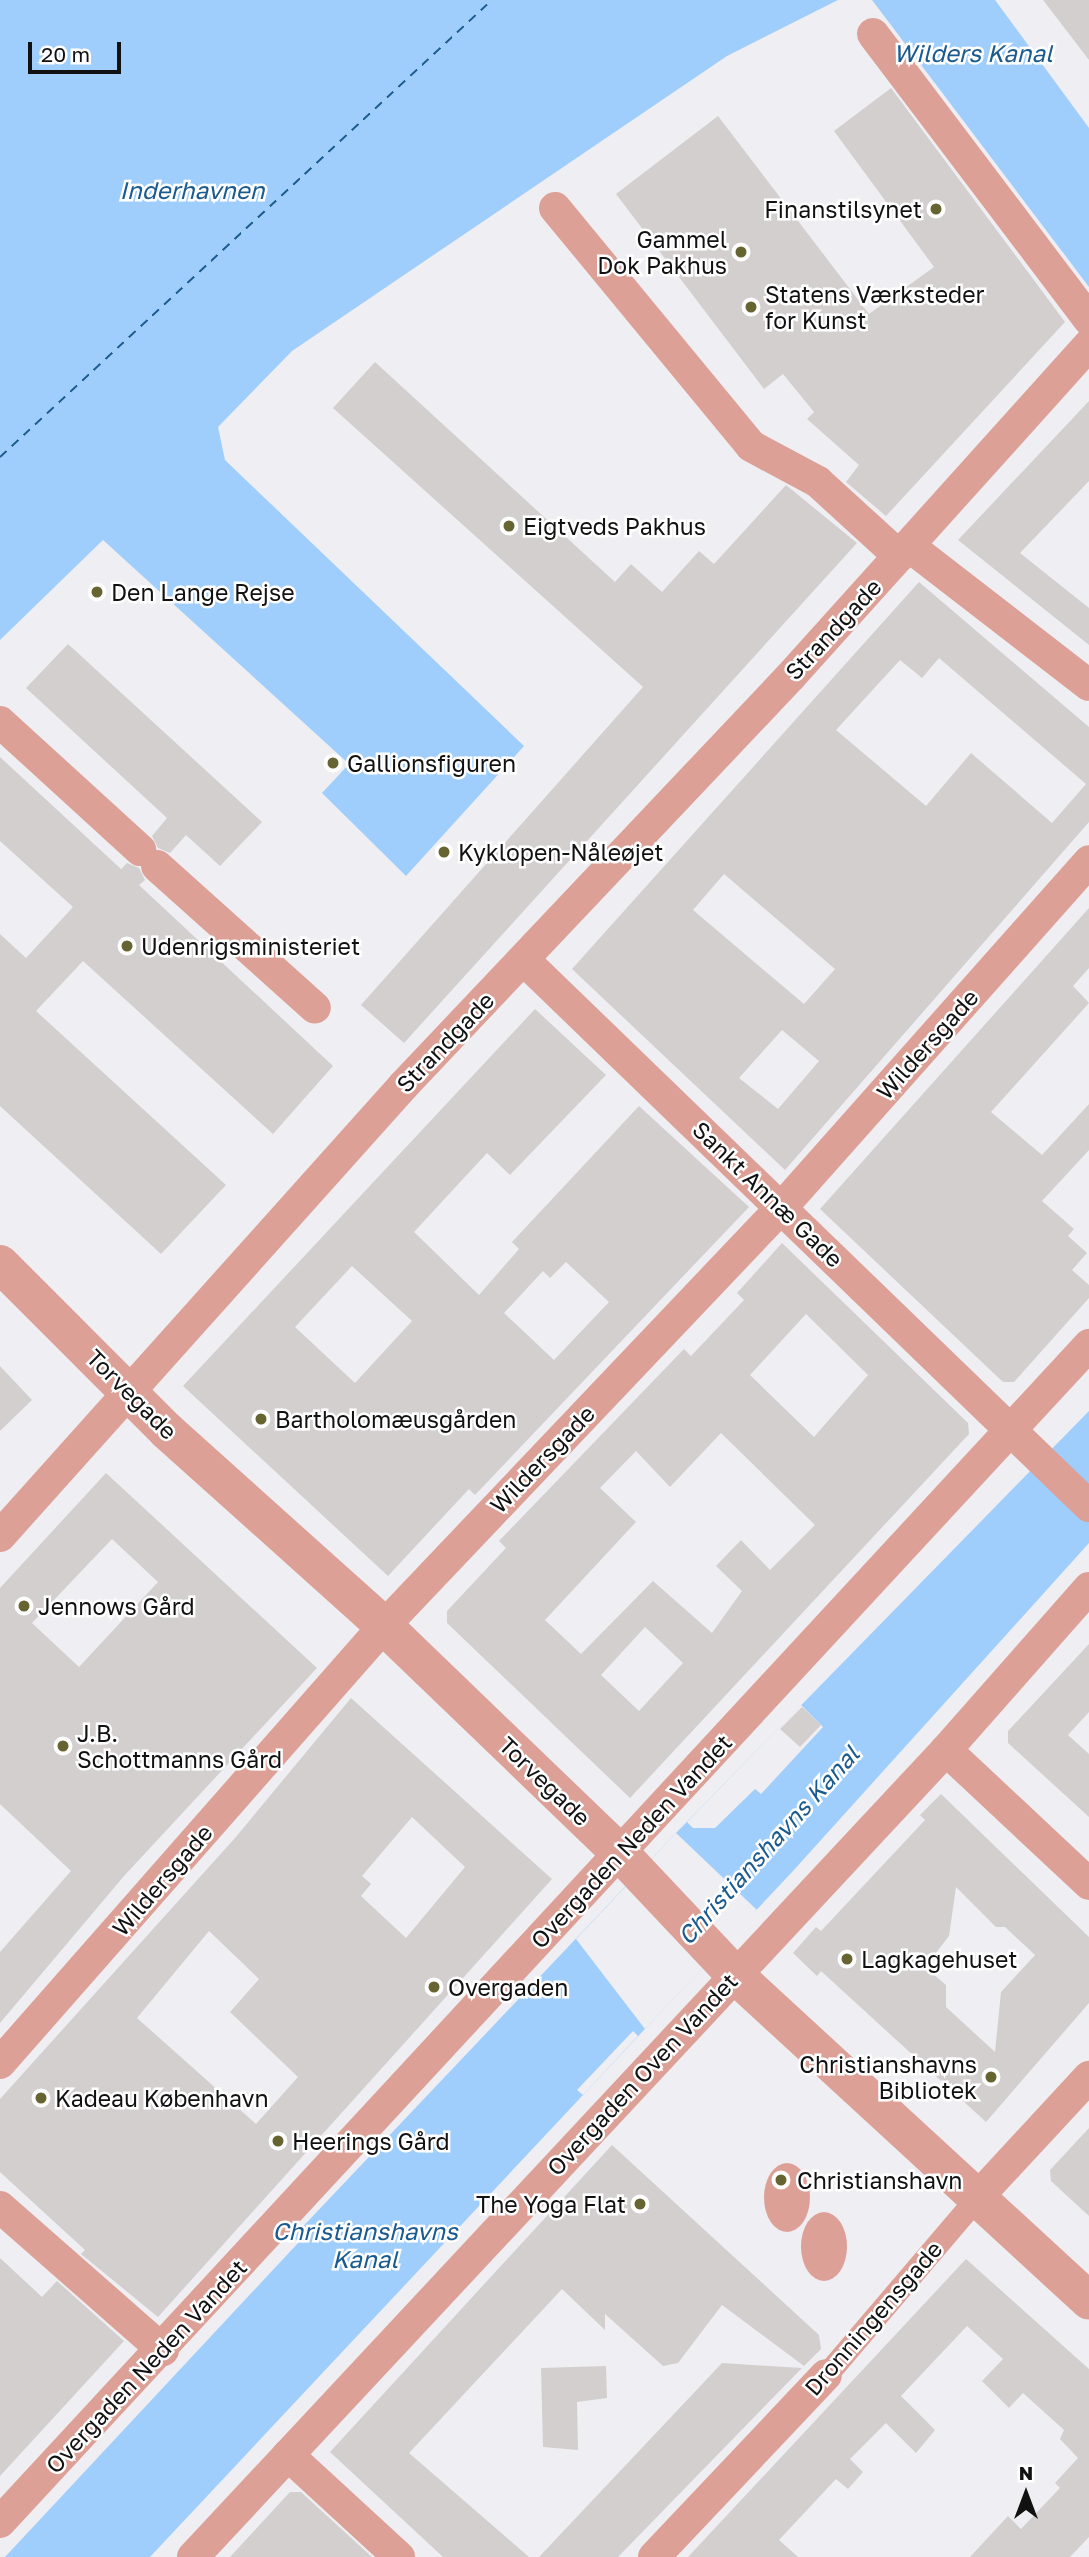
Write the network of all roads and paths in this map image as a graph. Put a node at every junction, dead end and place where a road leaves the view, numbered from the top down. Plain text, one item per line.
1 (873, 34) dead end
2 (555, 208) dead end
3 (1089, 320) edge
4 (1089, 345) edge
5 (904, 551) junction
6 (1089, 685) edge
7 (0, 722) edge
8 (1089, 861) edge
9 (524, 960) junction
10 (315, 1008) dead end
11 (783, 1206) junction
12 (0, 1264) edge
13 (1089, 1345) edge
14 (132, 1392) junction
15 (1011, 1429) junction
16 (1089, 1506) edge
17 (0, 1536) edge
18 (1089, 1588) edge
19 (384, 1626) junction
20 (946, 1750) junction
21 (624, 1857) junction
22 (1089, 1884) edge
23 (728, 1967) junction
24 (0, 2063) edge
25 (1089, 2077) edge
26 (975, 2200) junction
27 (0, 2207) edge
28 (1089, 2301) edge
29 (163, 2350) junction
30 (826, 2375) joint
31 (288, 2455) junction
32 (0, 2522) edge
33 (193, 2557) edge
34 (399, 2557) edge
35 (654, 2557) edge

1 - 3 street
2 - 5 street, Strandgade
4 - 5 street, Strandgade
5 - 6 street
5 - 9 street, Strandgade
7 - 10 street
8 - 11 street, Wildersgade
9 - 11 street, Sankt Annæ Gade
9 - 14 street, Strandgade
11 - 15 street, Sankt Annæ Gade
11 - 19 street, Wildersgade
12 - 14 street, Torvegade
13 - 15 street, Overgaden Neden Vandet
14 - 17 street, Strandgade
14 - 19 street, Torvegade
15 - 16 street, Sankt Annæ Gade
15 - 21 street, Overgaden Neden Vandet
18 - 20 street, Overgaden Oven Vandet
19 - 21 street, Torvegade
19 - 24 street, Wildersgade
20 - 22 street
20 - 23 street, Overgaden Oven Vandet
21 - 23 street, Torvegade
21 - 29 street, Overgaden Neden Vandet
23 - 26 street, Torvegade
23 - 31 street, Overgaden Oven Vandet
25 - 26 street, Dronningensgade
26 - 28 street, Torvegade
26 - 30 street, Dronningensgade
27 - 29 street
29 - 32 street, Overgaden Neden Vandet
30 - 35 street, Dronningensgade
31 - 33 street, Overgaden Oven Vandet
31 - 34 street

